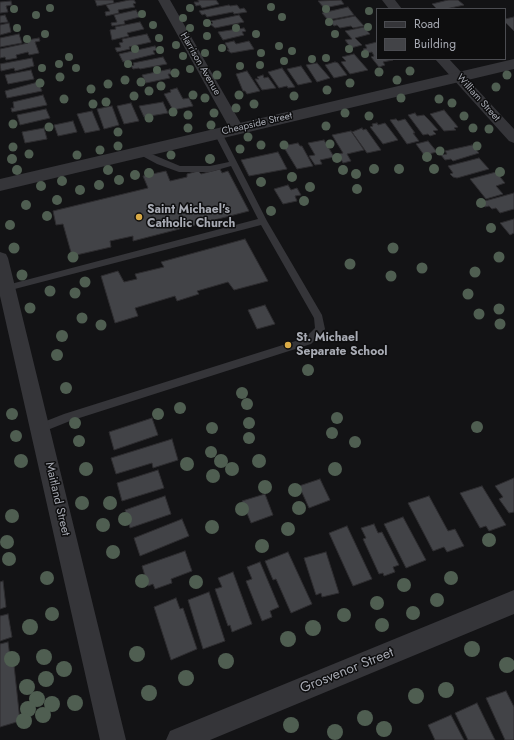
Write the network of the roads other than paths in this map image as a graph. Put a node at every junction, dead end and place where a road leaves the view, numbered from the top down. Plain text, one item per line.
1 (164, 0) edge
2 (388, 0) edge
3 (395, 8) edge
4 (443, 60) edge
5 (514, 64) edge
6 (459, 77) junction
7 (237, 129) junction
8 (218, 133) junction
9 (514, 138) edge
10 (139, 152) junction
11 (233, 163) junction
12 (0, 185) edge
13 (263, 221) junction
14 (0, 258) edge
15 (7, 288) junction
16 (40, 428) junction
17 (514, 602) edge
18 (113, 740) edge
19 (179, 740) edge

1 - 7 street, Harrison Avenue
2 - 3 street
4 - 6 street, William Street
5 - 6 street, Cheapside Street
6 - 7 street, Cheapside Street
6 - 9 street, William Street
7 - 8 street, Cheapside Street
8 - 10 street, Cheapside Street
8 - 11 lane
10 - 11 lane
10 - 12 street, Cheapside Street
11 - 13 lane
13 - 15 lane
13 - 16 lane
14 - 15 street, Maitland Street
15 - 16 street, Maitland Street
16 - 18 street, Maitland Street
17 - 19 street, Grosvenor Street

